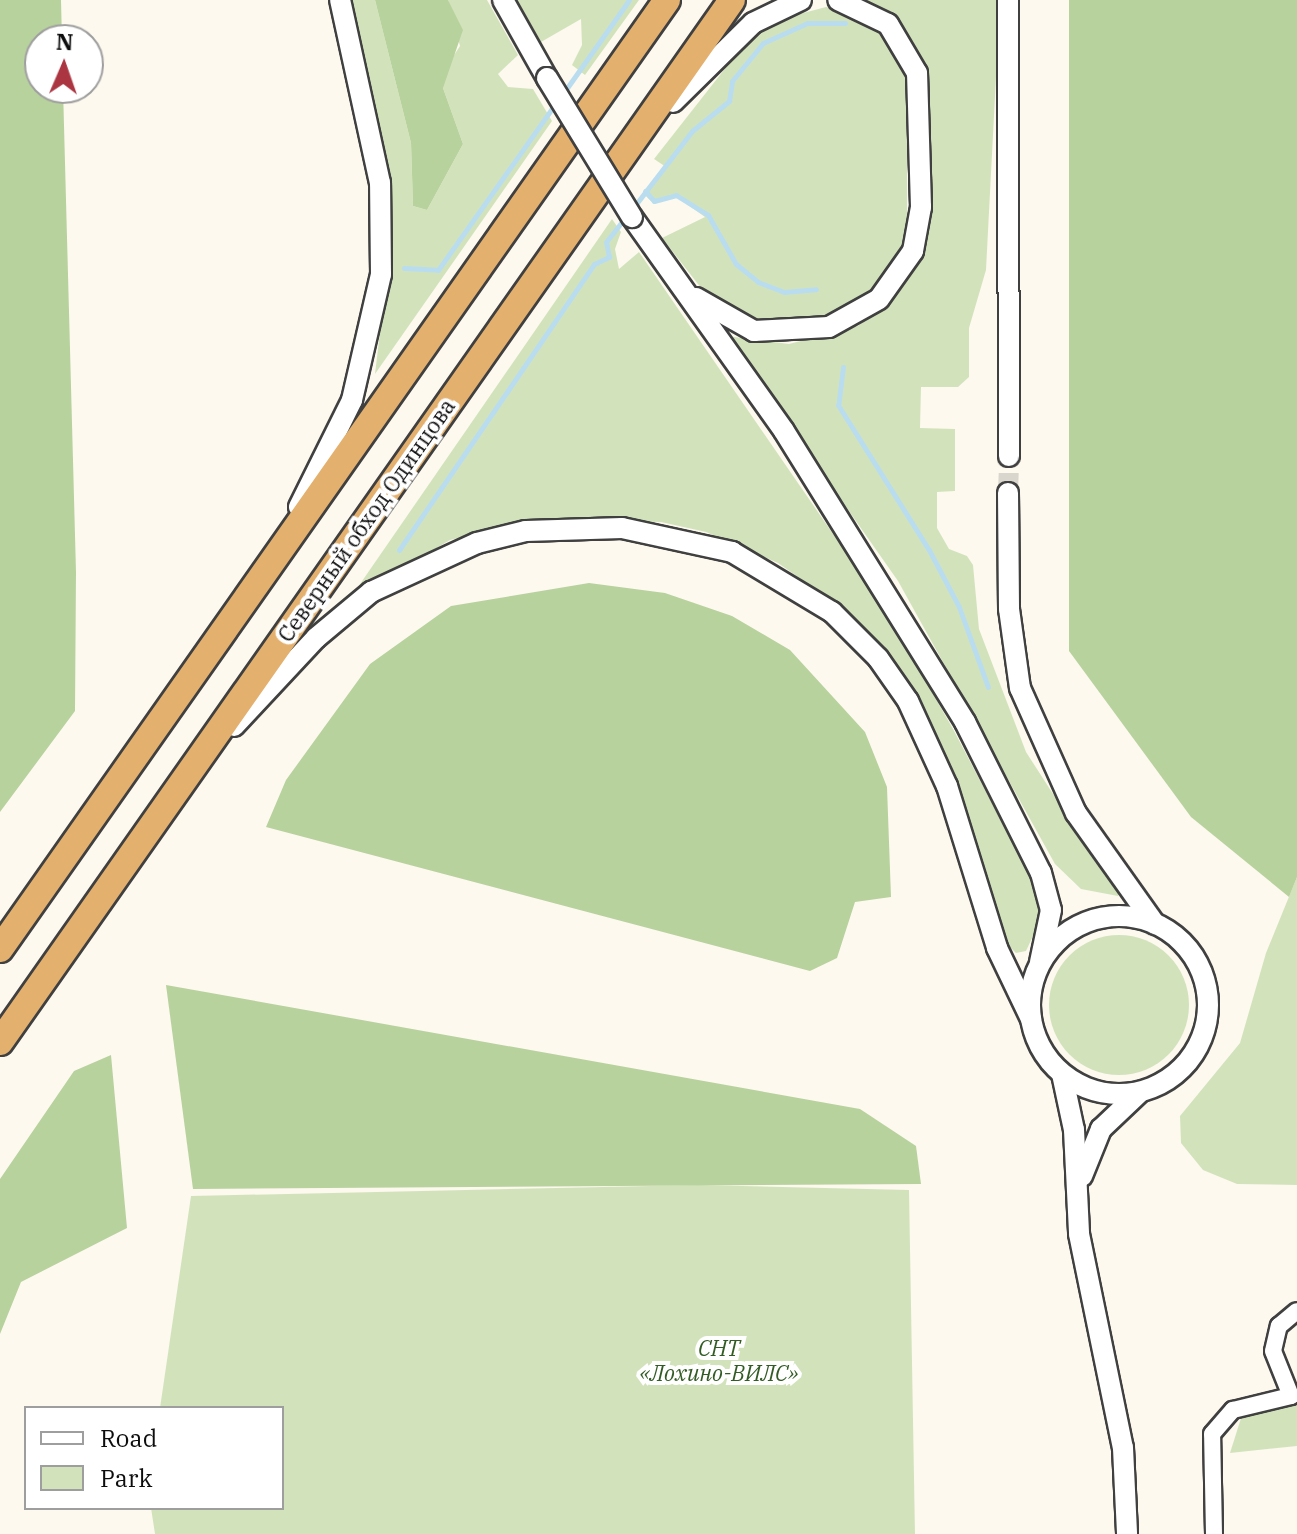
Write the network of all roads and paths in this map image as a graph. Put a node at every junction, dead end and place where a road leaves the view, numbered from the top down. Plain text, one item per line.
1 (340, 0) edge
2 (503, 0) edge
3 (667, 0) edge
4 (732, 0) edge
5 (801, 0) edge
6 (838, 0) edge
7 (1008, 0) edge
8 (619, 161) junction
9 (668, 270) junction
10 (1009, 456) tunnel mouth
11 (1008, 493) tunnel mouth
12 (273, 558) junction
13 (182, 782) junction
14 (1155, 924) junction
15 (0, 949) edge
16 (1040, 962) junction
17 (1031, 1019) junction
18 (0, 1042) edge
19 (1062, 1074) junction
20 (1140, 1092) junction
21 (1077, 1191) junction
22 (1297, 1311) edge
23 (1127, 1534) edge
24 (1214, 1534) edge

1 - 12 street
2 - 9 street, bridge
3 - 12 highway
4 - 8 highway, Северный обход Одинцова
5 - 8 street
6 - 9 street
7 - 10 street
8 - 13 highway, Северный обход Одинцова
9 - 16 street
11 - 14 street
12 - 15 highway
13 - 17 street
13 - 18 highway, Северный обход Одинцова
14 - 16 street
14 - 20 street
16 - 17 street
17 - 19 street
19 - 20 street
19 - 21 street
20 - 21 street
21 - 23 street
22 - 24 street

